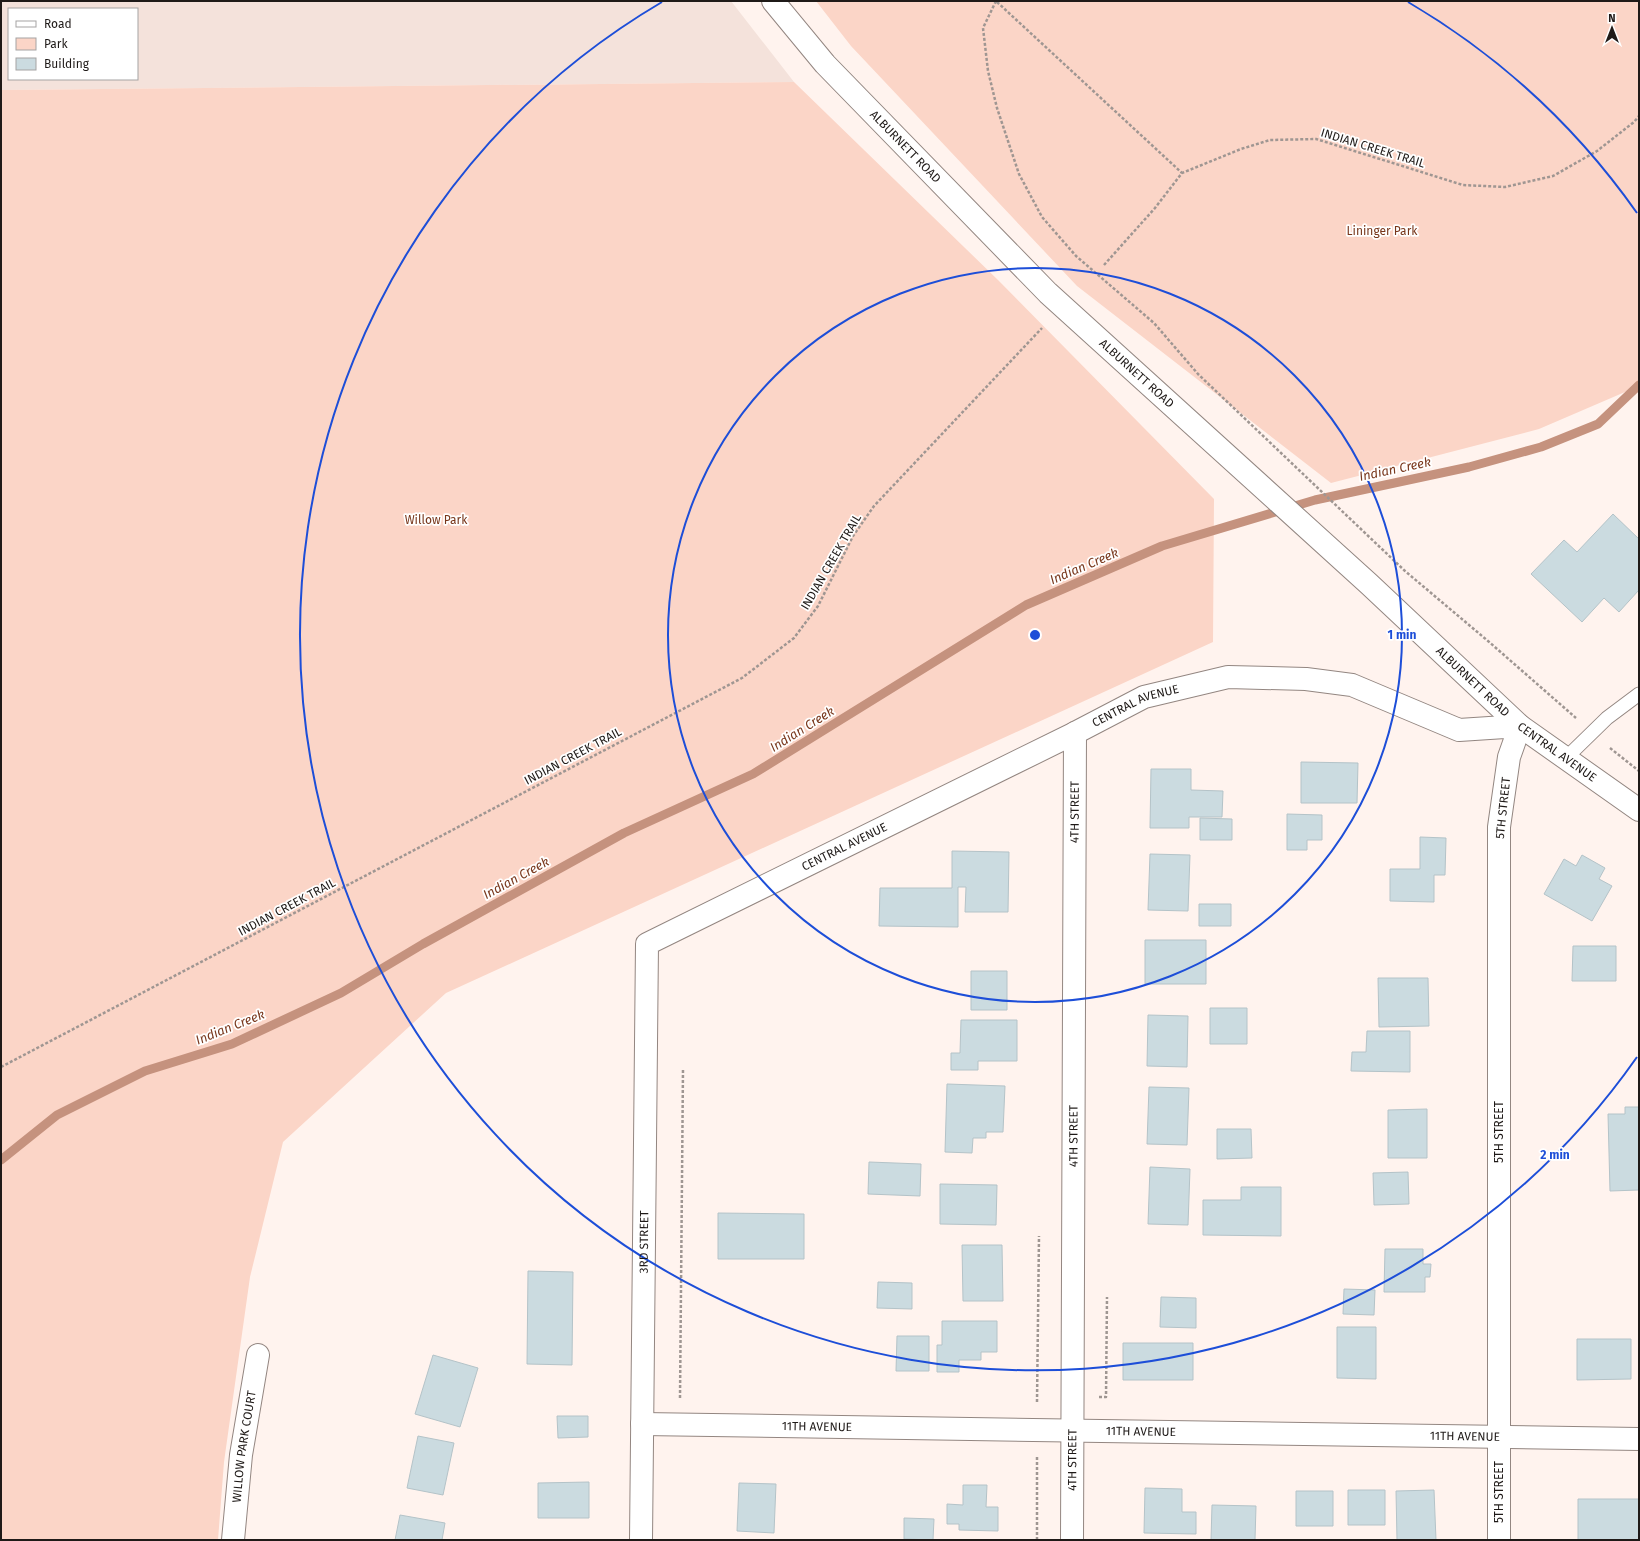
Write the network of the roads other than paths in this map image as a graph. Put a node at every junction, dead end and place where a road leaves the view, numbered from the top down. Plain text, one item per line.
1 (773, 1) edge
2 (1639, 694) edge
3 (1520, 726) junction
4 (1076, 733) junction
5 (1566, 758) junction
6 (1639, 810) edge
7 (647, 944) joint
8 (258, 1355) dead end
9 (642, 1424) junction
10 (1073, 1431) junction
11 (1499, 1436) junction
12 (1639, 1439) edge
13 (233, 1540) edge
14 (641, 1540) edge
15 (1072, 1540) edge
16 (1499, 1540) edge

1 - 3 street, ALBURNETT ROAD
2 - 5 lane
3 - 4 street, CENTRAL AVENUE
3 - 5 street, CENTRAL AVENUE
3 - 11 street, 5TH STREET
4 - 7 street, CENTRAL AVENUE
4 - 10 street, 4TH STREET
5 - 6 street, CENTRAL AVENUE
7 - 9 street, 3RD STREET
8 - 13 street, WILLOW PARK COURT
9 - 10 street, 11TH AVENUE
9 - 14 street, 3RD STREET
10 - 11 street, 11TH AVENUE
10 - 15 street, 4TH STREET
11 - 12 street, 11TH AVENUE
11 - 16 street, 5TH STREET

